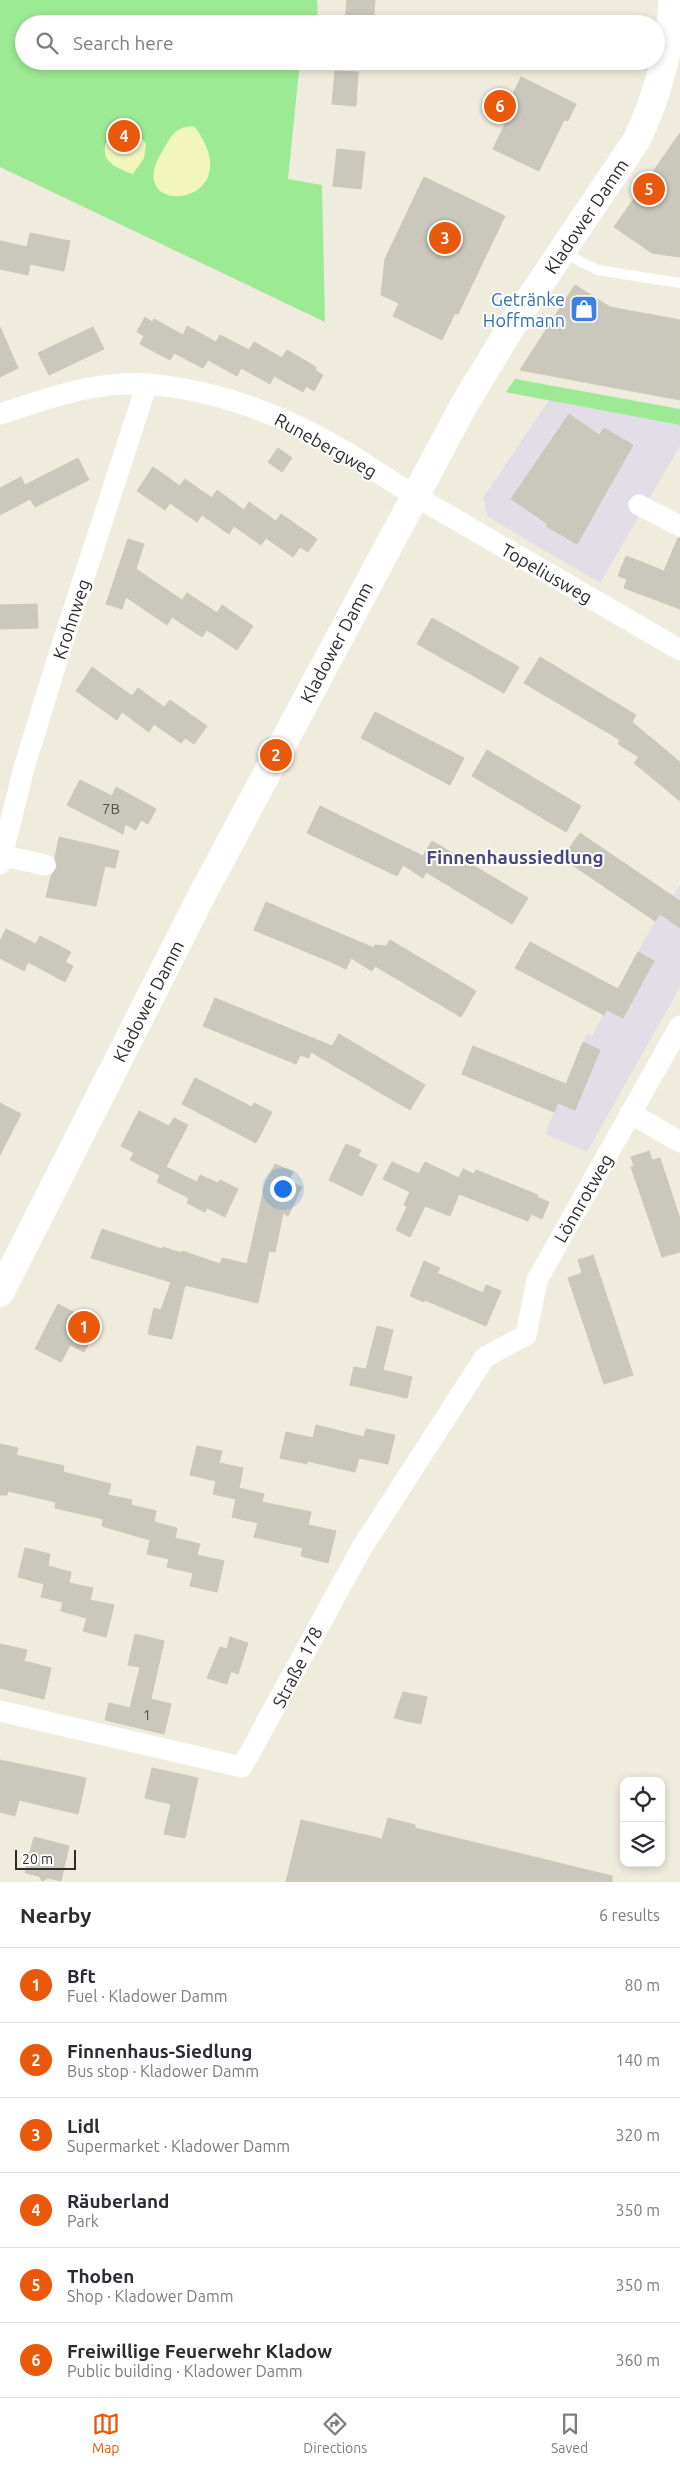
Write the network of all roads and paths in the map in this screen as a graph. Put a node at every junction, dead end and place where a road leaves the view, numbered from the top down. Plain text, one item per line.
1 (672, 0) edge
2 (665, 54) edge
3 (661, 70) edge
4 (562, 250) junction
5 (680, 283) edge
6 (147, 384) junction
7 (0, 414) edge
8 (414, 496) junction
9 (639, 505) dead end
10 (680, 526) edge
11 (680, 650) edge
12 (2, 860) edge
13 (45, 865) dead end
14 (680, 1026) edge
15 (630, 1114) junction
16 (680, 1142) edge
17 (0, 1293) edge
18 (484, 1357) joint
19 (0, 1711) edge

1 - 2 main road, Kladower Damm
3 - 4 main road, Kladower Damm
4 - 5 lane
4 - 8 main road, Kladower Damm
6 - 7 street, Runebergweg
6 - 8 street, Runebergweg
6 - 12 street, Krohnweg
8 - 11 street, Topeliusweg
8 - 17 main road, Kladower Damm
9 - 10 street
12 - 13 street, Krohnweg
14 - 15 street, Lönnrotweg
15 - 16 street
15 - 18 street, Lönnrotweg
18 - 19 street, Straße 178

